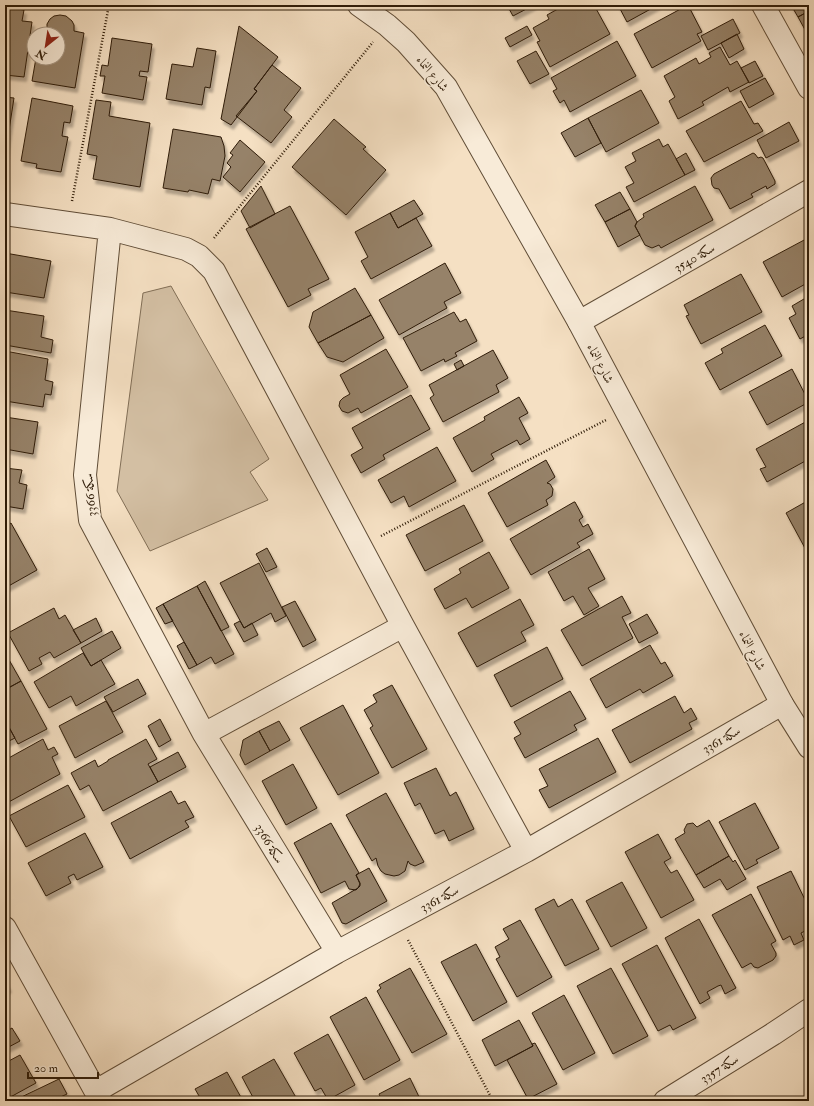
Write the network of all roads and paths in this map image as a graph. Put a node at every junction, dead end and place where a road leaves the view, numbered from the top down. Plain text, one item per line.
1 (109, 5) edge
2 (359, 5) edge
3 (763, 5) edge
4 (387, 25) junction
5 (809, 88) edge
6 (809, 191) edge
7 (5, 214) edge
8 (68, 223) junction
9 (110, 229) junction
10 (200, 256) junction
11 (579, 322) junction
12 (626, 409) junction
13 (361, 546) junction
14 (403, 626) junction
15 (782, 704) junction
16 (204, 734) junction
17 (809, 747) edge
18 (526, 851) junction
19 (397, 920) junction
20 (5, 928) edge
21 (337, 952) junction
22 (809, 1010) edge
23 (809, 1023) edge
24 (774, 1034) junction
25 (98, 1096) edge
26 (671, 1100) edge
27 (493, 1101) edge

1 - 8 path
2 - 4 street, شارع النماء
3 - 5 street
4 - 10 path
4 - 11 street, شارع النماء
6 - 11 street, سكة 3540
7 - 8 street
8 - 9 street
9 - 10 street
9 - 16 street, سكة 3366
10 - 13 street
11 - 12 street, شارع النماء
12 - 13 path
12 - 15 street, شارع النماء
13 - 14 street
14 - 16 street
14 - 18 street
15 - 17 street, شارع النماء
15 - 18 street, سكة 3361
16 - 21 street, سكة 3366
18 - 19 street, سكة 3361
19 - 21 street, سكة 3361
19 - 27 path
20 - 25 street
21 - 25 street, سكة 3361
22 - 24 street, سكة 3357
23 - 24 street, سكة 3357
24 - 26 street, سكة 3357

